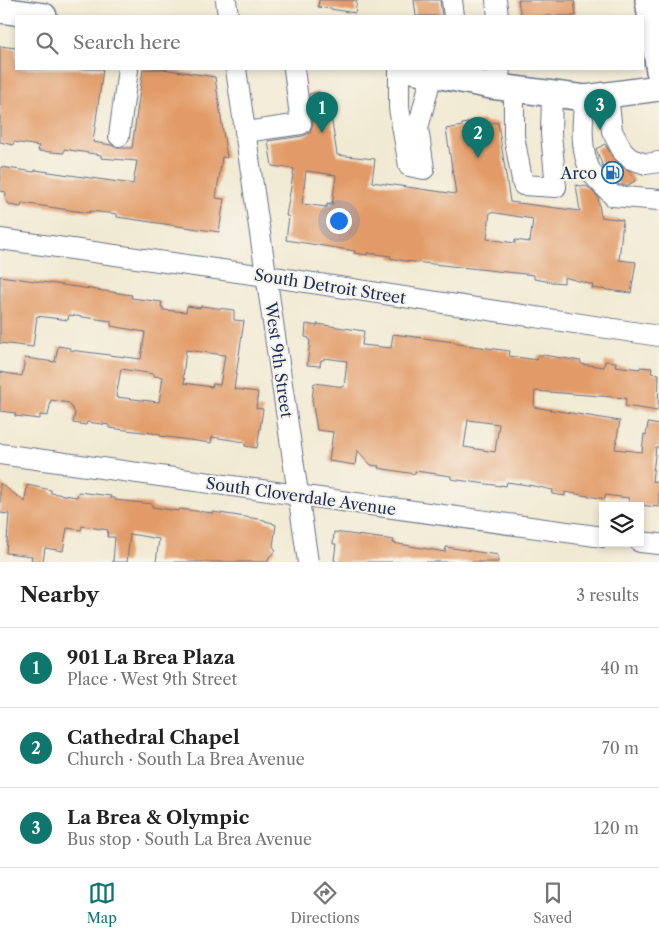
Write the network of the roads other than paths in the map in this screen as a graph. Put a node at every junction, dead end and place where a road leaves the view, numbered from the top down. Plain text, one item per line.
1 (2, 0) edge
2 (226, 0) edge
3 (452, 0) edge
4 (496, 0) edge
5 (648, 0) edge
6 (0, 10) edge
7 (37, 15) edge
8 (228, 15) edge
9 (454, 15) edge
10 (498, 15) edge
11 (128, 70) edge
12 (236, 70) edge
13 (294, 70) edge
14 (399, 70) edge
15 (414, 70) edge
16 (659, 71) edge
17 (447, 74) edge
18 (504, 81) edge
19 (659, 88) edge
20 (552, 94) junction
21 (596, 97) junction
22 (246, 132) junction
23 (119, 136) dead end
24 (617, 138) junction
25 (584, 144) junction
26 (659, 162) edge
27 (659, 200) edge
28 (0, 239) edge
29 (267, 276) junction
30 (659, 336) edge
31 (0, 454) edge
32 (297, 496) junction
33 (599, 536) edge
34 (644, 542) edge
35 (659, 544) edge
36 (308, 562) edge

1 - 6 street
2 - 8 street
3 - 9 street
4 - 10 street
5 - 16 main road
6 - 7 main road
11 - 23 street
12 - 22 street, West 9th Street
13 - 22 street
14 - 17 street
15 - 17 main road
17 - 18 main road
18 - 20 main road
18 - 20 street
19 - 21 main road
20 - 21 main road
21 - 24 street
21 - 25 street
22 - 29 street, West 9th Street
24 - 25 street
24 - 26 street
25 - 27 street
28 - 29 street, South Detroit Street
29 - 30 street, South Detroit Street
29 - 32 street, West 9th Street
31 - 32 street, South Cloverdale Avenue
32 - 33 street, South Cloverdale Avenue
32 - 36 street, West 9th Street
34 - 35 street

